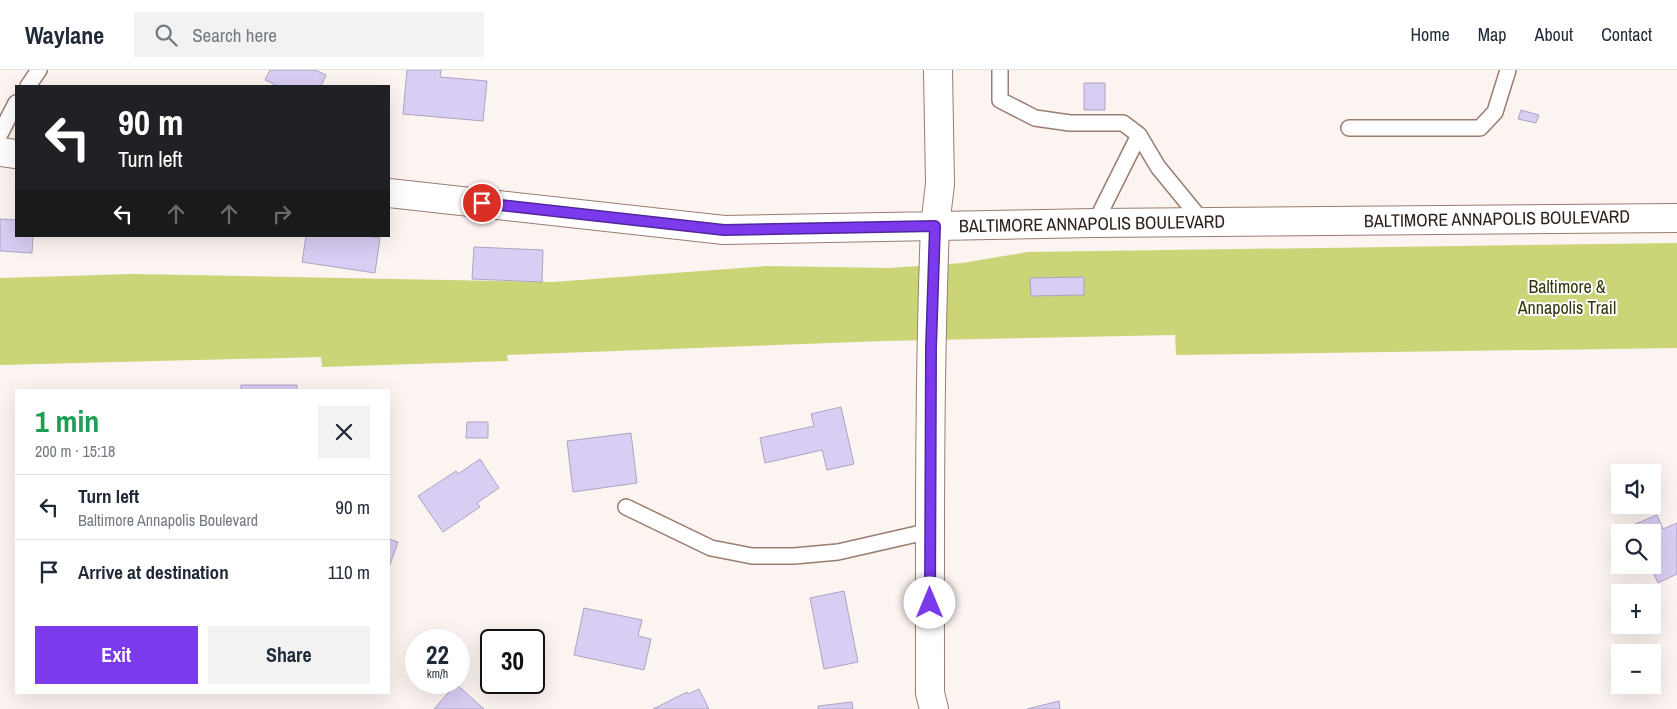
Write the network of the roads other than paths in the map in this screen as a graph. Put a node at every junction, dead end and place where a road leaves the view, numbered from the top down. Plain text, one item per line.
1 (39, 70) edge
2 (938, 70) edge
3 (1000, 70) edge
4 (1508, 70) edge
5 (29, 85) edge
6 (15, 105) edge
7 (1349, 128) dead end
8 (0, 134) edge
9 (1138, 135) junction
10 (0, 152) edge
11 (15, 154) edge
12 (390, 194) edge
13 (1677, 218) edge
14 (1203, 222) junction
15 (1095, 223) junction
16 (935, 226) junction
17 (626, 507) dead end
18 (930, 530) junction
19 (934, 709) edge

1 - 5 lane
2 - 16 street
3 - 9 lane
4 - 7 lane
6 - 8 lane
9 - 14 lane
9 - 15 lane
10 - 11 street
12 - 16 street, BALTIMORE ANNAPOLIS BOULEVARD
13 - 14 street, BALTIMORE ANNAPOLIS BOULEVARD
14 - 15 street, BALTIMORE ANNAPOLIS BOULEVARD
15 - 16 street, BALTIMORE ANNAPOLIS BOULEVARD
16 - 18 street
17 - 18 lane
18 - 19 street

